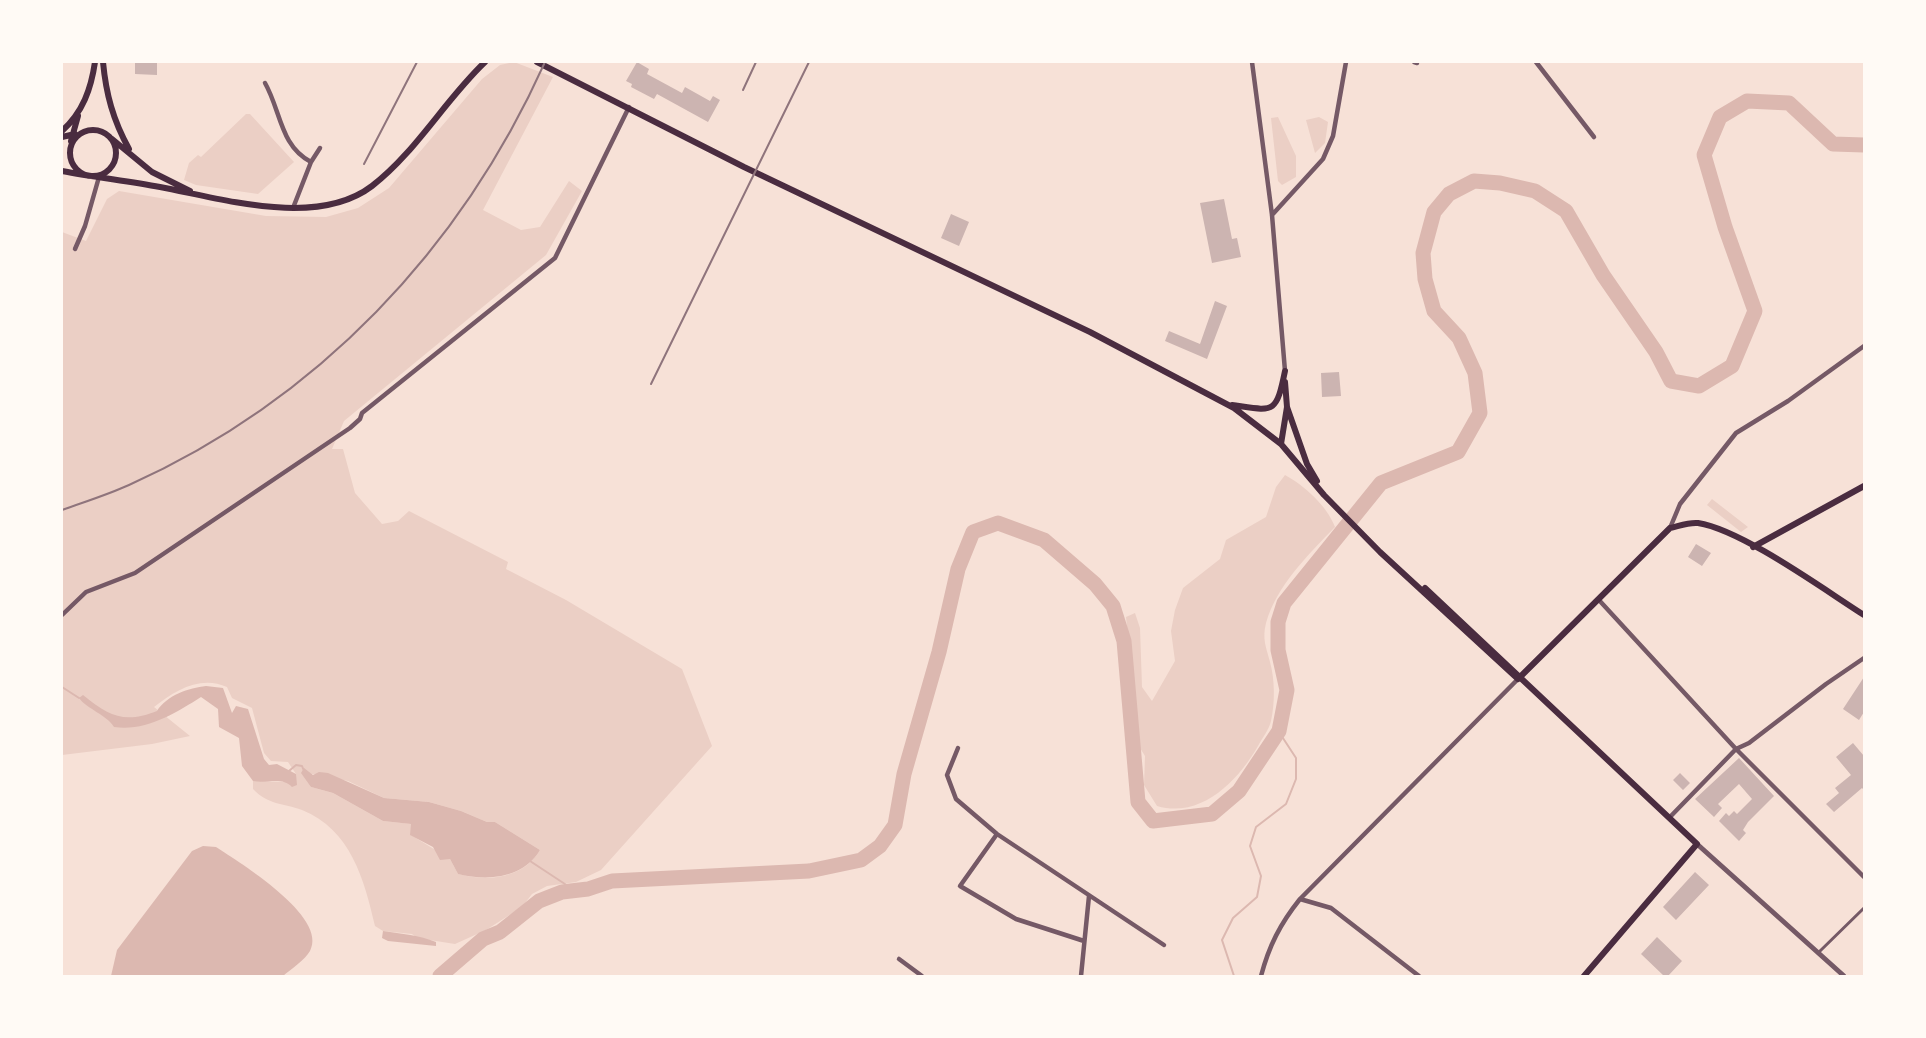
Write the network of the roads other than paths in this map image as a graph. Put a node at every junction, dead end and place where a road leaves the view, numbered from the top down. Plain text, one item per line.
1 (95, 62) edge
2 (103, 62) edge
3 (485, 62) edge
4 (1252, 62) edge
5 (1346, 62) edge
6 (1536, 62) edge
7 (540, 63) edge
8 (265, 83) dead end
9 (630, 107) junction
10 (80, 110) junction
11 (62, 131) edge
12 (81, 133) junction
13 (73, 135) junction
14 (62, 137) edge
15 (1594, 137) dead end
16 (110, 138) junction
17 (71, 145) junction
18 (320, 148) dead end
19 (130, 152) junction
20 (311, 162) junction
21 (62, 171) edge
22 (87, 176) junction
23 (99, 177) junction
24 (199, 195) junction
25 (293, 208) junction
26 (1272, 215) junction
27 (75, 249) dead end
28 (1864, 346) edge
29 (1285, 371) junction
30 (1228, 405) junction
31 (1287, 407) junction
32 (1281, 444) junction
33 (1864, 486) edge
34 (1324, 495) junction
35 (1670, 528) junction
36 (1753, 546) junction
37 (1598, 599) junction
38 (62, 615) edge
39 (1864, 615) edge
40 (1864, 658) edge
41 (1518, 678) junction
42 (958, 748) dead end
43 (1736, 749) junction
44 (1669, 818) junction
45 (997, 834) junction
46 (1697, 844) junction
47 (1864, 877) edge
48 (1089, 896) junction
49 (1300, 899) junction
50 (1864, 908) edge
51 (1084, 941) junction
52 (1164, 945) dead end
53 (1817, 953) junction
54 (899, 959) dead end
55 (922, 976) edge
56 (1081, 976) edge
57 (1261, 976) edge
58 (1419, 976) edge
59 (1584, 976) edge
60 (1844, 976) edge

1 - 10 main road
2 - 19 main road
3 - 25 main road
4 - 26 street
5 - 26 street
6 - 15 street
7 - 9 main road
8 - 20 street
9 - 30 main road
9 - 38 street
10 - 11 main road
10 - 13 main road
12 - 13 main road
12 - 16 main road
12 - 17 main road
13 - 14 main road
13 - 17 main road
16 - 19 main road
16 - 22 main road
17 - 22 main road
18 - 20 street
19 - 24 main road
20 - 25 street
21 - 22 main road
22 - 23 main road
23 - 24 main road
23 - 27 street
24 - 25 main road
26 - 29 street
28 - 35 street
29 - 30 main road
29 - 31 main road
30 - 32 main road
31 - 32 main road
31 - 34 main road
32 - 34 main road
33 - 36 main road
34 - 41 main road
35 - 36 main road
35 - 37 main road
36 - 39 main road
37 - 41 main road
37 - 43 street
40 - 43 street
41 - 44 main road
41 - 49 street
42 - 45 street
43 - 44 street
43 - 47 street
44 - 46 main road
45 - 48 street
45 - 51 street
46 - 53 street
46 - 59 main road
48 - 51 street
48 - 52 street
49 - 57 street
49 - 58 street
50 - 53 street
51 - 56 street
53 - 60 street
54 - 55 street

